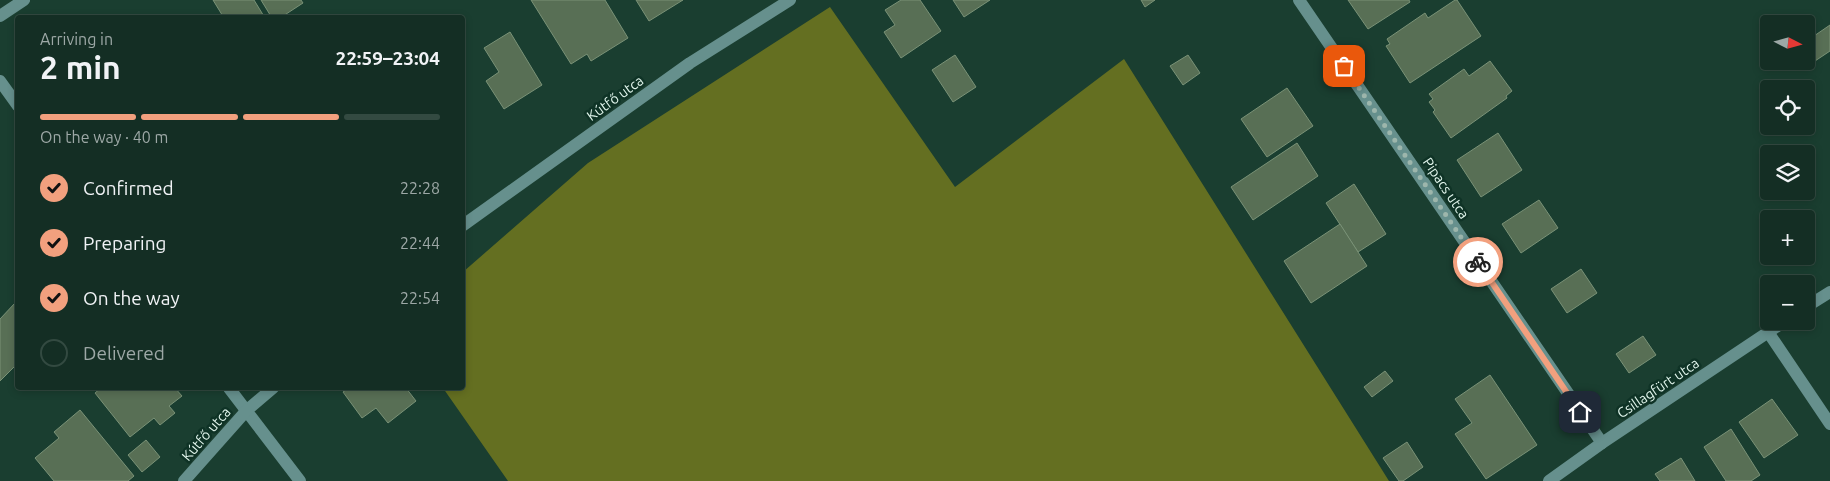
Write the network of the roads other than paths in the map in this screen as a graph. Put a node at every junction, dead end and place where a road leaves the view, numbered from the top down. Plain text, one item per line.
1 (24, 0) edge
2 (790, 0) edge
3 (1299, 0) edge
4 (0, 16) edge
5 (0, 81) edge
6 (15, 102) edge
7 (465, 224) edge
8 (1830, 292) edge
9 (1815, 301) edge
10 (1771, 330) edge
11 (1768, 332) junction
12 (231, 390) edge
13 (271, 390) edge
14 (247, 410) junction
15 (1830, 424) edge
16 (1602, 443) junction
17 (184, 481) edge
18 (300, 481) edge
19 (1549, 481) edge

1 - 4 street
2 - 7 street, Kútfő utca
3 - 16 street, Pipacs utca
5 - 6 street
8 - 9 street
10 - 11 street, Csillagfürt utca
11 - 15 street
11 - 16 street, Csillagfürt utca
12 - 14 street
13 - 14 street, Kútfő utca
14 - 17 street, Kútfő utca
14 - 18 street
16 - 19 street, Csillagfürt utca

